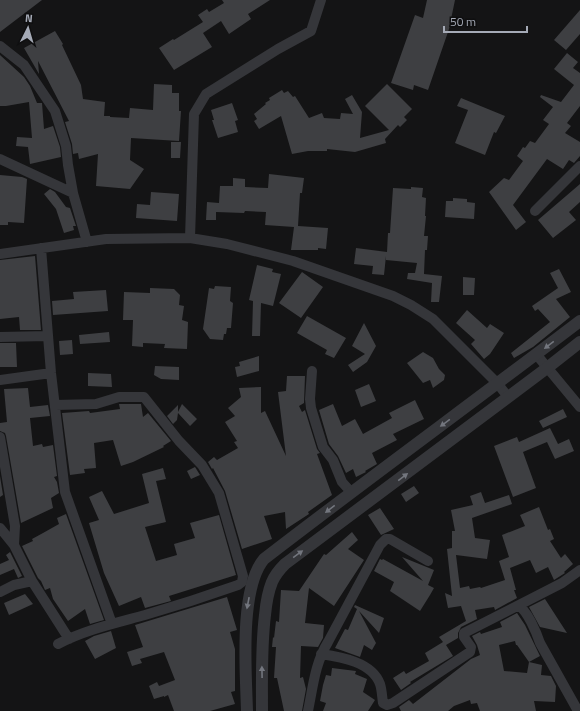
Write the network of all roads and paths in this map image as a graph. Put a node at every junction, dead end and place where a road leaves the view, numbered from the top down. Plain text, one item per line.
1 (321, 0) edge
2 (0, 46) edge
3 (0, 160) edge
4 (580, 166) edge
5 (73, 193) junction
6 (535, 211) dead end
7 (190, 238) junction
8 (87, 242) junction
9 (41, 248) junction
10 (0, 254) edge
11 (580, 321) edge
12 (48, 336) junction
13 (0, 337) edge
14 (580, 342) edge
15 (536, 354) junction
16 (547, 368) junction
17 (312, 371) dead end
18 (51, 373) junction
19 (0, 380) edge
20 (498, 384) junction
21 (508, 398) junction
22 (55, 405) junction
23 (580, 407) edge
24 (0, 437) edge
25 (351, 492) junction
26 (0, 528) edge
27 (14, 545) junction
28 (428, 562) dead end
29 (580, 570) edge
30 (32, 581) junction
31 (0, 592) edge
32 (518, 606) junction
33 (112, 624) junction
34 (68, 639) junction
35 (58, 644) dead end
36 (321, 654) junction
37 (577, 710) edge
38 (247, 711) edge
39 (262, 711) edge
40 (308, 711) edge

1 - 7 street
2 - 5 street
3 - 5 street
4 - 6 street
5 - 8 street
7 - 8 street
7 - 20 street
8 - 9 street
9 - 10 street
9 - 12 street
11 -> 15 street
12 - 13 street
12 - 18 street
14 - 16 street
15 - 16 street
15 - 20 street
16 - 21 street
16 - 23 street
17 - 25 street
18 - 19 street
18 - 22 street
20 - 21 street
20 -> 25 street
39 -> 21 street
22 - 33 street
22 - 33 street
24 - 27 street
25 -> 38 street
26 - 27 street
27 - 30 street
28 - 36 street
29 - 32 street
30 - 31 street
30 - 34 street
32 - 36 street
32 - 37 street
33 - 34 street
34 - 35 street
36 - 40 street

